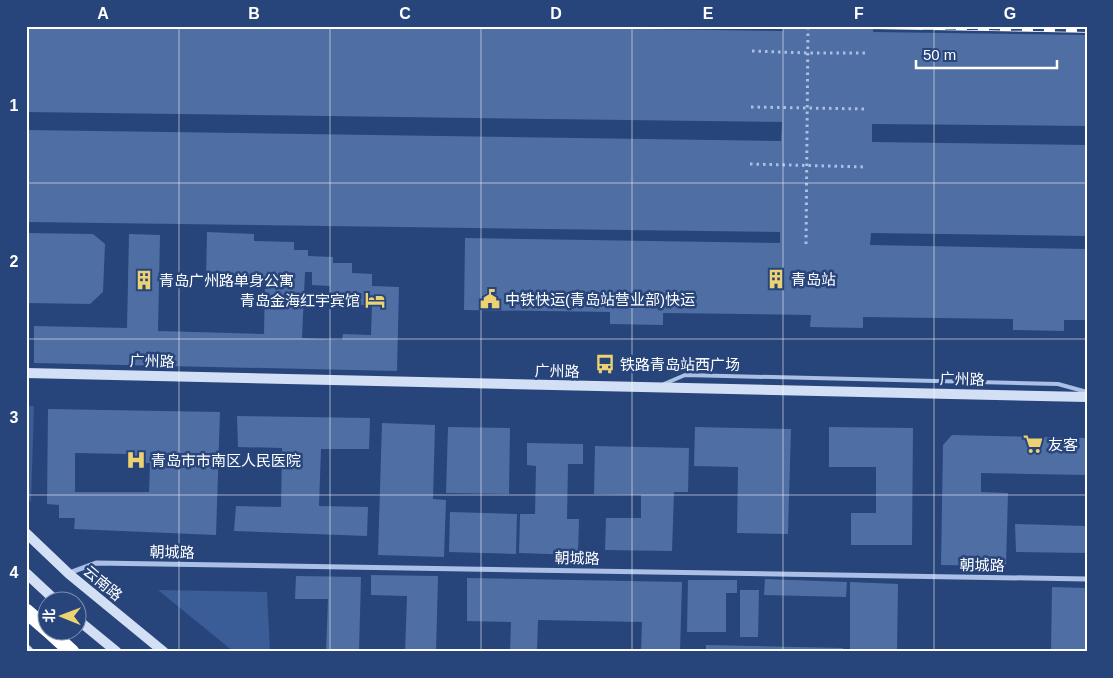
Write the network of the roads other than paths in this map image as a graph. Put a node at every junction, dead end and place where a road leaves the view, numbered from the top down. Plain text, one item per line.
1 (26, 374) edge
2 (653, 388) junction
3 (1087, 392) edge
4 (1087, 397) edge
5 (26, 533) edge
6 (26, 573) edge
7 (69, 574) junction
8 (1087, 579) edge
9 (44, 590) edge
10 (26, 610) edge
11 (38, 621) edge
12 (88, 628) edge
13 (26, 649) edge
14 (29, 652) edge
15 (117, 652) edge
16 (164, 652) edge

1 - 2 street, 广州路
2 - 3 lane
2 - 4 street, 广州路
5 - 7 street, 云南路
6 - 9 street
7 - 8 street, 朝城路
7 - 16 street, 云南路
10 - 11 highway
12 - 15 street
13 - 14 street

